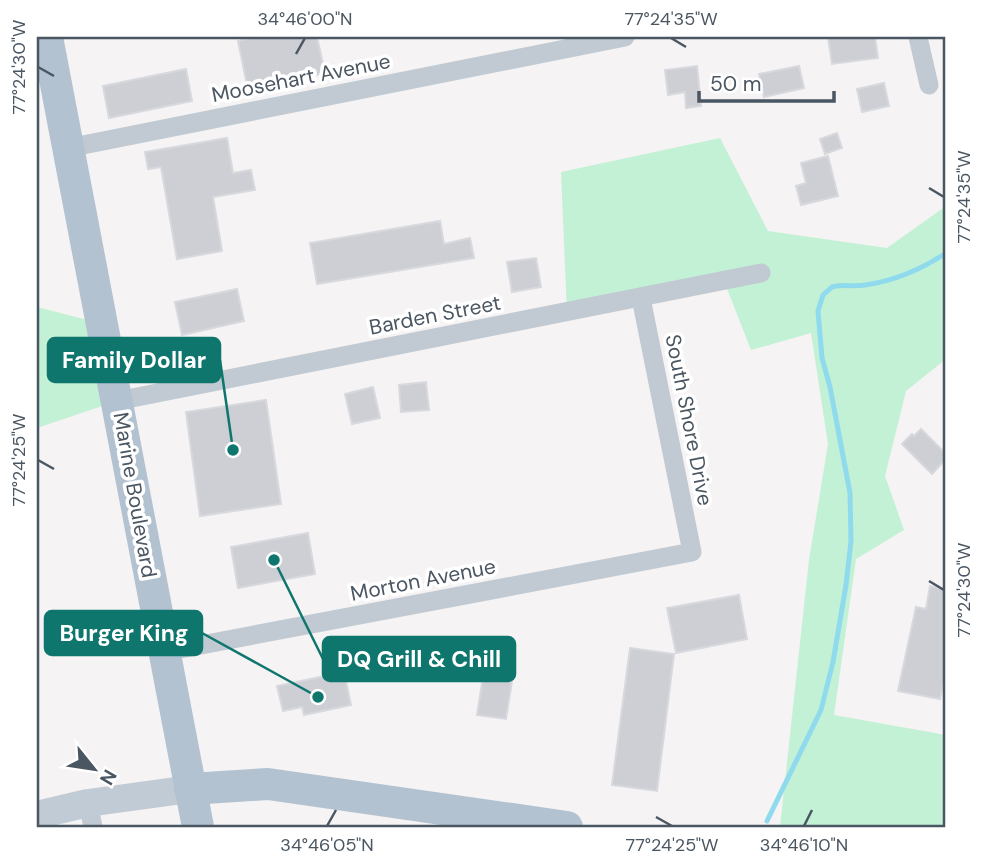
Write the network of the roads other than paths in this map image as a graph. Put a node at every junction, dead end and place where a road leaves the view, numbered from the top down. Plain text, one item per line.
1 (47, 37) edge
2 (625, 37) edge
3 (918, 37) edge
4 (929, 85) dead end
5 (68, 148) junction
6 (761, 273) dead end
7 (641, 298) junction
8 (117, 401) junction
9 (692, 552) joint
10 (163, 652) junction
11 (190, 789) junction
12 (37, 815) edge
13 (90, 815) edge
14 (198, 827) edge
15 (567, 827) edge

1 - 5 main road, Marine Boulevard
2 - 5 street, Moosehart Avenue
3 - 4 street
5 - 8 main road, Marine Boulevard
6 - 7 street, Barden Street
7 - 8 street, Barden Street
7 - 9 street, South Shore Drive
8 - 10 main road, Marine Boulevard
9 - 10 street, Morton Avenue
10 - 11 main road, Marine Boulevard
11 - 13 main road
11 - 14 main road, Marine Boulevard
11 - 15 main road
12 - 13 main road

